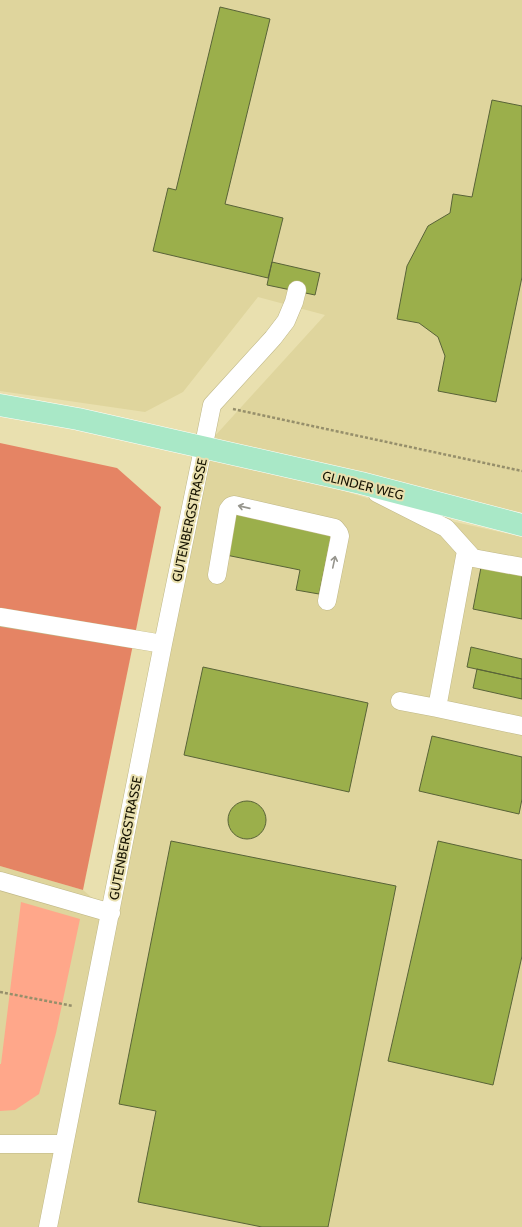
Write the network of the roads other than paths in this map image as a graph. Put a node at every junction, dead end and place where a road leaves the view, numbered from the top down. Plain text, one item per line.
1 (297, 290) dead end
2 (0, 405) edge
3 (204, 448) junction
4 (361, 484) junction
5 (522, 525) edge
6 (466, 551) junction
7 (522, 567) edge
8 (217, 575) dead end
9 (327, 600) dead end
10 (0, 617) edge
11 (163, 644) junction
12 (400, 701) dead end
13 (437, 708) junction
14 (522, 726) edge
15 (0, 880) edge
16 (111, 913) junction
17 (0, 1144) edge
18 (64, 1144) junction
19 (48, 1227) edge

1 - 3 street
2 - 3 main road, GLINDER WEG
3 - 4 main road, GLINDER WEG
3 - 11 street, GUTENBERGSTRASSE
4 - 5 main road, GLINDER WEG
4 - 6 street
6 - 7 street
6 - 13 street
9 -> 8 street
10 - 11 street
11 - 16 street, GUTENBERGSTRASSE
12 - 13 street
13 - 14 street
15 - 16 street
16 - 18 street, GUTENBERGSTRASSE
17 - 18 street
18 - 19 street, GUTENBERGSTRASSE

